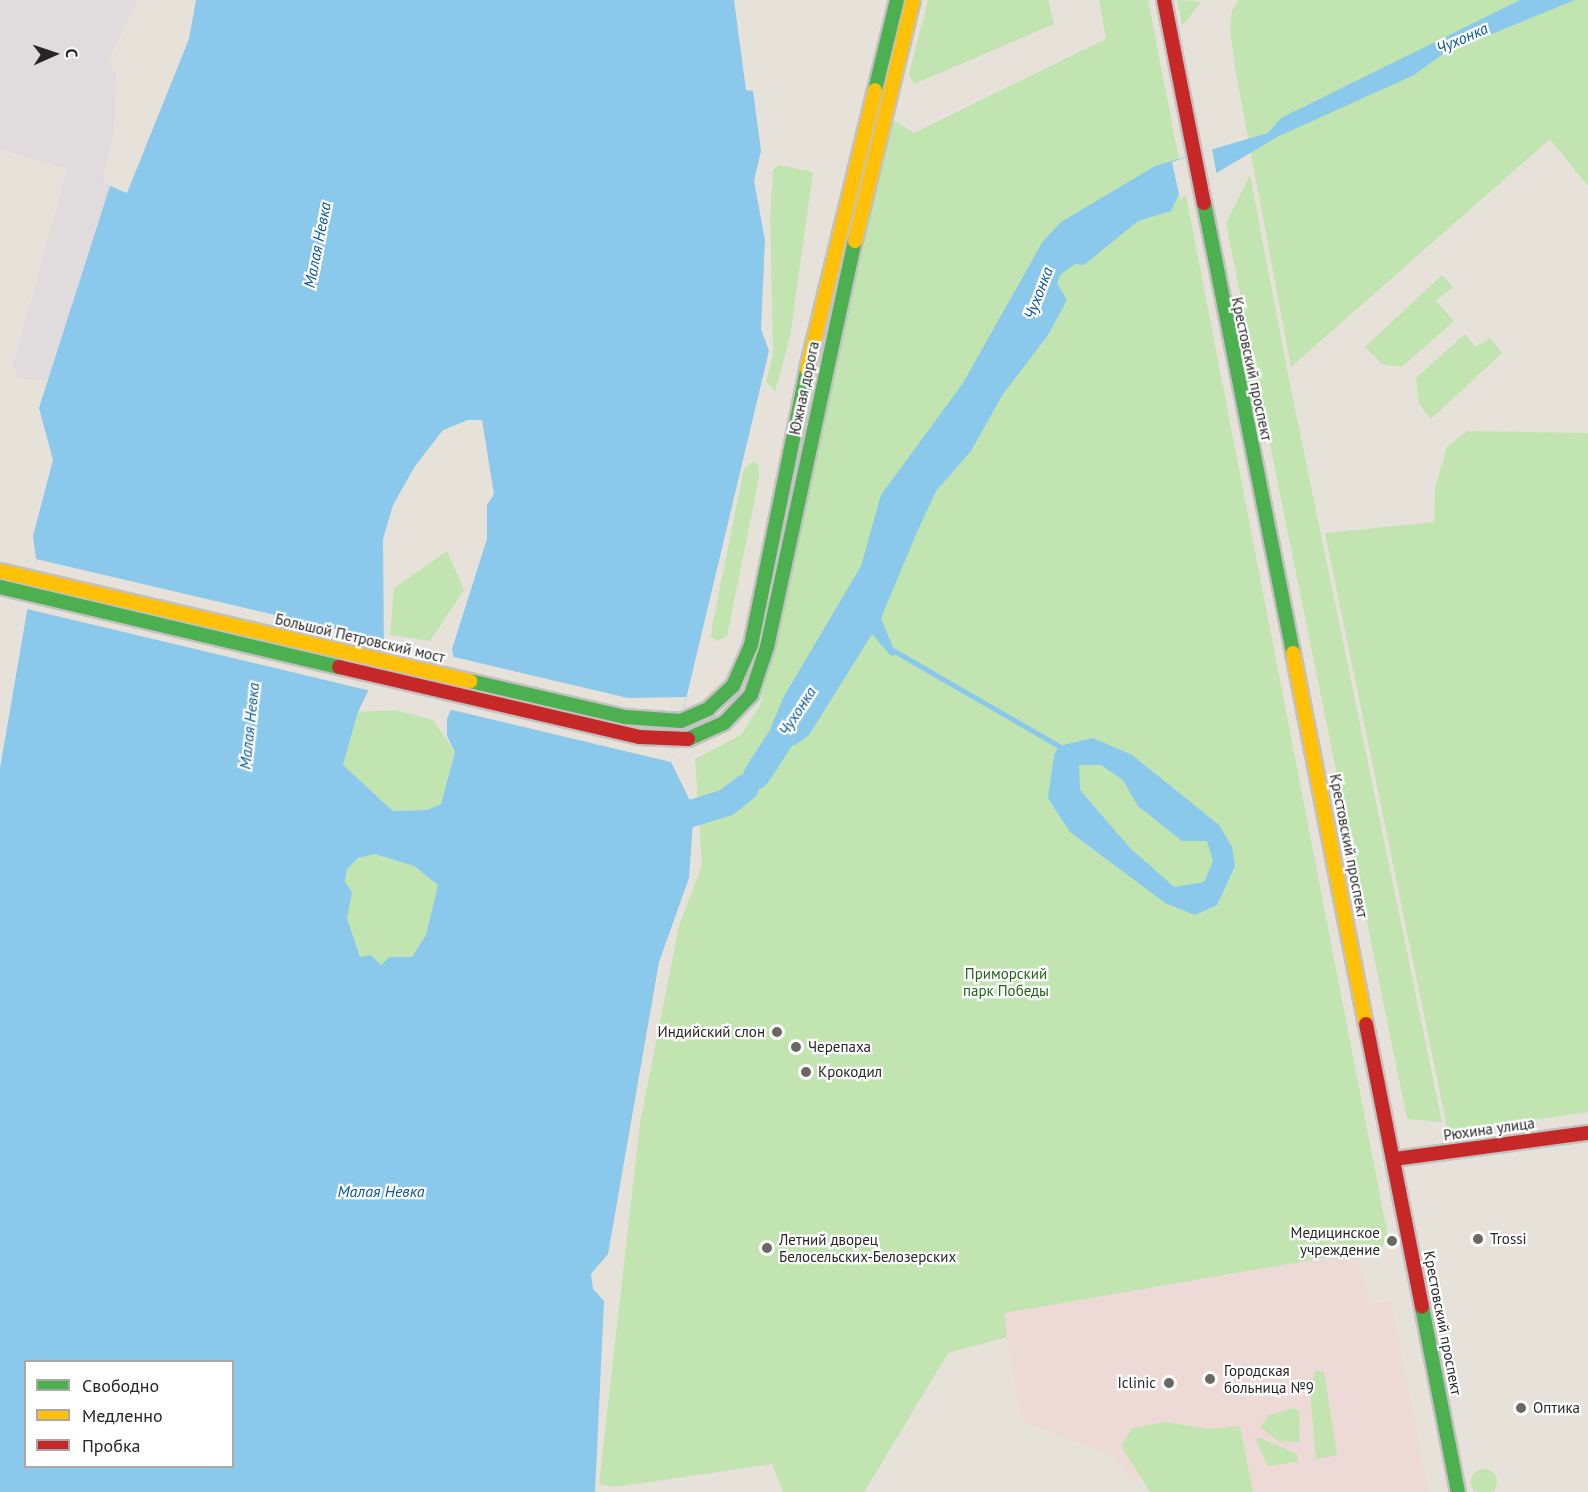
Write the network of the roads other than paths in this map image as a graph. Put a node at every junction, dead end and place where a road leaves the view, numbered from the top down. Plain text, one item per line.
1 (897, 0) edge
2 (913, 0) edge
3 (1164, 0) edge
4 (0, 571) edge
5 (0, 587) edge
6 (681, 721) joint
7 (1588, 1133) edge
8 (1395, 1159) junction
9 (1458, 1492) edge

1 - 6 street, Южная дорога
2 - 5 street, Южная дорога
3 - 8 street, Крестовский проспект
4 - 6 street, Большой Петровский мост
7 - 8 street, Рюхина улица
8 - 9 street, Крестовский проспект

